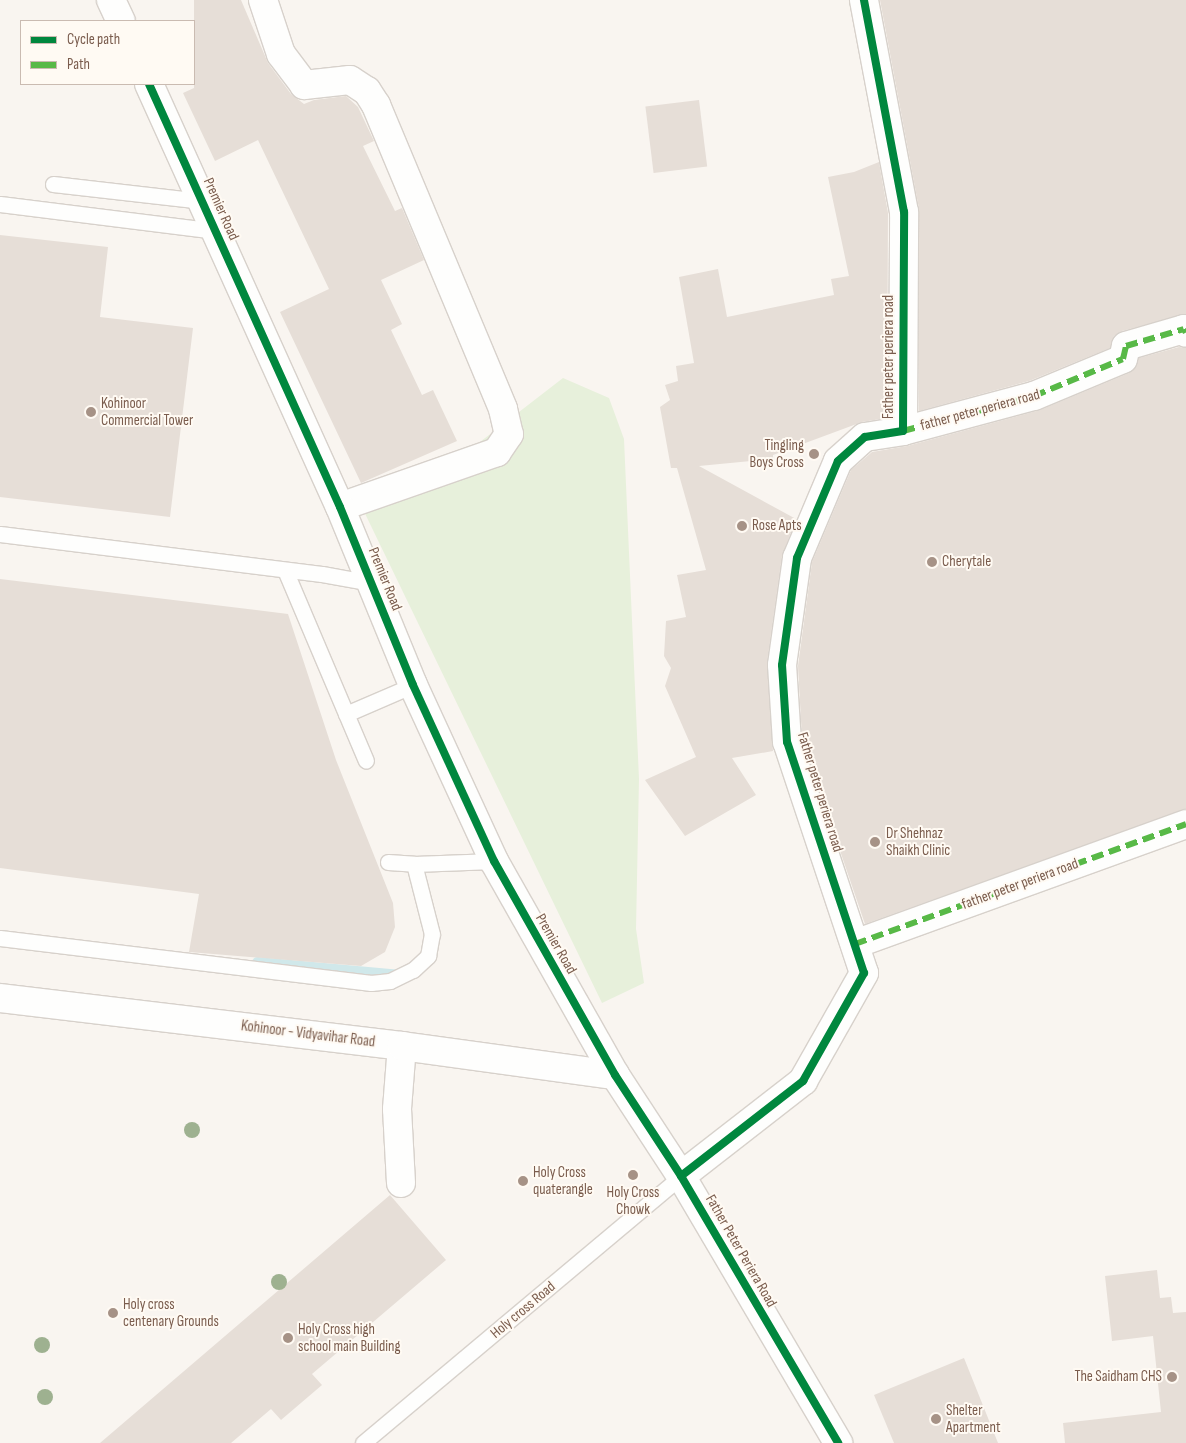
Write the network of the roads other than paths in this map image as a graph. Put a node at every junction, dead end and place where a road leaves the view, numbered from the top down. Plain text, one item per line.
1 (111, 0) edge
2 (263, 0) edge
3 (864, 0) edge
4 (121, 20) edge
5 (149, 85) edge
6 (53, 184) dead end
7 (202, 201) junction
8 (0, 204) edge
9 (216, 232) junction
10 (1186, 333) edge
11 (903, 431) junction
12 (340, 507) junction
13 (0, 534) edge
14 (285, 570) junction
15 (372, 583) junction
16 (413, 685) junction
17 (346, 714) junction
18 (366, 761) dead end
19 (1186, 824) edge
20 (494, 861) junction
21 (388, 862) dead end
22 (414, 864) junction
23 (0, 938) edge
24 (855, 944) junction
25 (0, 998) edge
26 (402, 1046) junction
27 (615, 1076) junction
28 (681, 1176) junction
29 (401, 1183) dead end
30 (363, 1443) edge
31 (838, 1443) edge

1 - 4 street
2 - 12 street
3 - 11 street, Father peter periera road
5 - 7 street, Premier Road
6 - 7 lane
7 - 9 street, Premier Road
8 - 9 lane
9 - 12 street, Premier Road
10 - 11 street, father peter periera road
11 - 24 street, Father peter periera road
12 - 15 street, Premier Road
13 - 14 lane
14 - 15 lane
14 - 17 lane
15 - 16 street, Premier Road
16 - 17 lane
16 - 20 street, Premier Road
17 - 18 lane
19 - 24 street, father peter periera road
20 - 22 lane
20 - 27 street, Premier Road
21 - 22 lane
22 - 23 lane
24 - 28 street, Father peter periera road
25 - 26 street, Kohinoor - Vidyavihar Road
26 - 27 street, Kohinoor - Vidyavihar Road
26 - 29 street
27 - 28 street, Father Peter Periera Road
28 - 30 lane, Holy cross Road
28 - 31 street, Father Peter Periera Road

